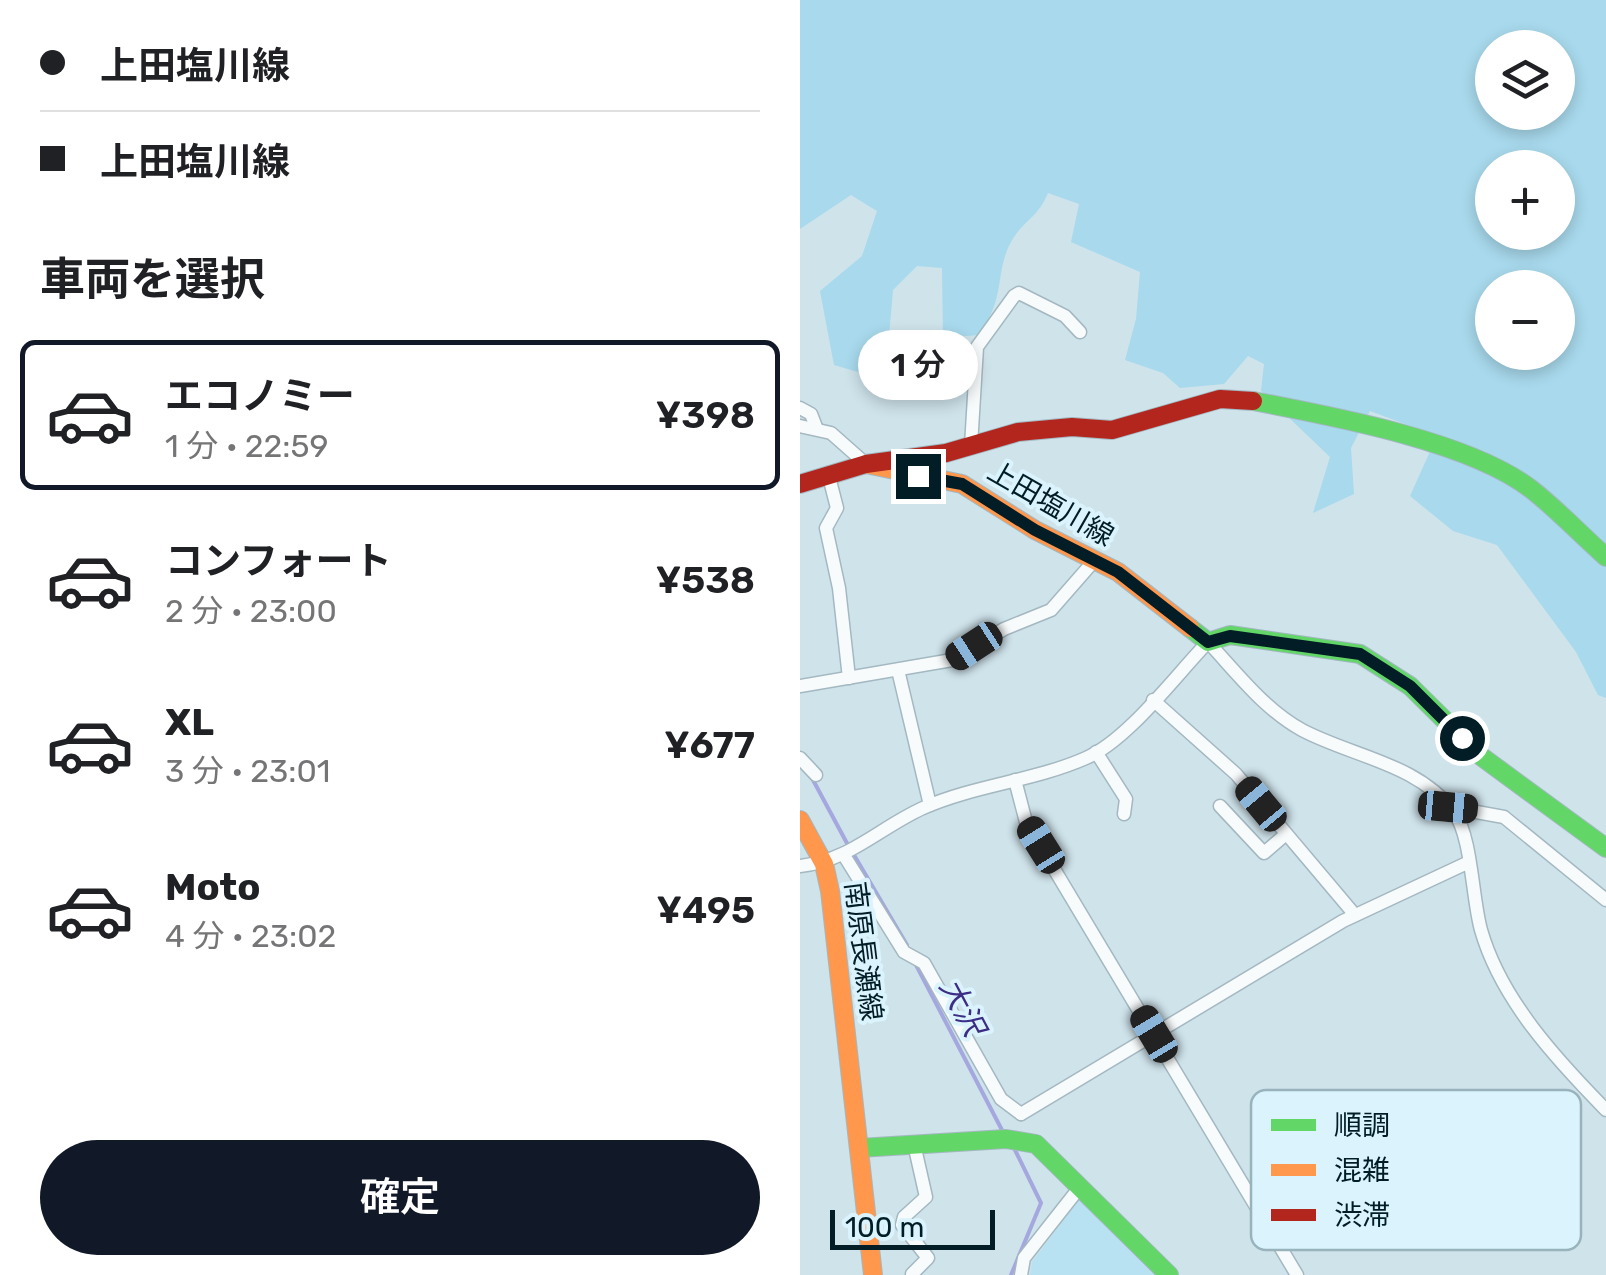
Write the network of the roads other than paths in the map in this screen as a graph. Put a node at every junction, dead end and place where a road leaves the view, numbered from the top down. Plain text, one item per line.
1 (1080, 332) dead end
2 (800, 408) edge
3 (800, 426) edge
4 (816, 428) junction
5 (971, 446) junction
6 (866, 464) junction
7 (828, 473) junction
8 (800, 484) edge
9 (1606, 557) edge
10 (1093, 562) junction
11 (1208, 642) junction
12 (898, 670) junction
13 (848, 678) junction
14 (800, 686) edge
15 (1154, 700) junction
16 (1096, 752) junction
17 (800, 758) edge
18 (816, 775) dead end
19 (1015, 780) junction
20 (930, 805) junction
21 (1220, 806) dead end
22 (1448, 807) junction
23 (1124, 814) dead end
24 (800, 820) edge
25 (1286, 834) junction
26 (1606, 848) edge
27 (844, 857) junction
28 (1467, 863) junction
29 (824, 864) junction
30 (800, 866) edge
31 (1606, 900) edge
32 (1355, 915) junction
33 (1154, 1034) junction
34 (1606, 1110) edge
35 (1020, 1114) junction
36 (1020, 1141) junction
37 (914, 1144) junction
38 (859, 1148) junction
39 (1080, 1187) junction
40 (1251, 1197) edge
41 (1282, 1250) edge
42 (912, 1274) edge
43 (873, 1275) edge
44 (1020, 1275) edge
45 (1170, 1275) edge
46 (1297, 1275) edge

1 - 5 street
2 - 4 street
3 - 4 street
4 - 6 street
5 - 6 main road, 上田塩川線
5 - 9 main road, 上田塩川線
6 - 7 main road
6 - 10 main road, 上田塩川線
7 - 8 main road
7 - 13 street
10 - 11 main road, 上田塩川線
10 - 12 street
11 - 15 street
11 - 22 street
11 - 26 main road
12 - 13 street
12 - 20 street
13 - 14 street
15 - 16 street
15 - 25 street
16 - 19 street
16 - 23 street
17 - 18 street
19 - 20 street
19 - 33 street
20 - 27 street
21 - 25 street
22 - 28 street
22 - 31 street
24 - 29 main road, 南原長瀬線
25 - 32 street
27 - 29 street
27 - 35 street
28 - 32 street
28 - 34 street
29 - 30 street
29 - 38 main road, 南原長瀬線
32 - 33 street
33 - 35 street
33 - 40 street
35 - 36 street
36 - 37 main road
36 - 39 main road
37 - 38 main road
37 - 42 street
38 - 43 main road, 南原長瀬線
39 - 44 street
39 - 45 main road
41 - 46 street

